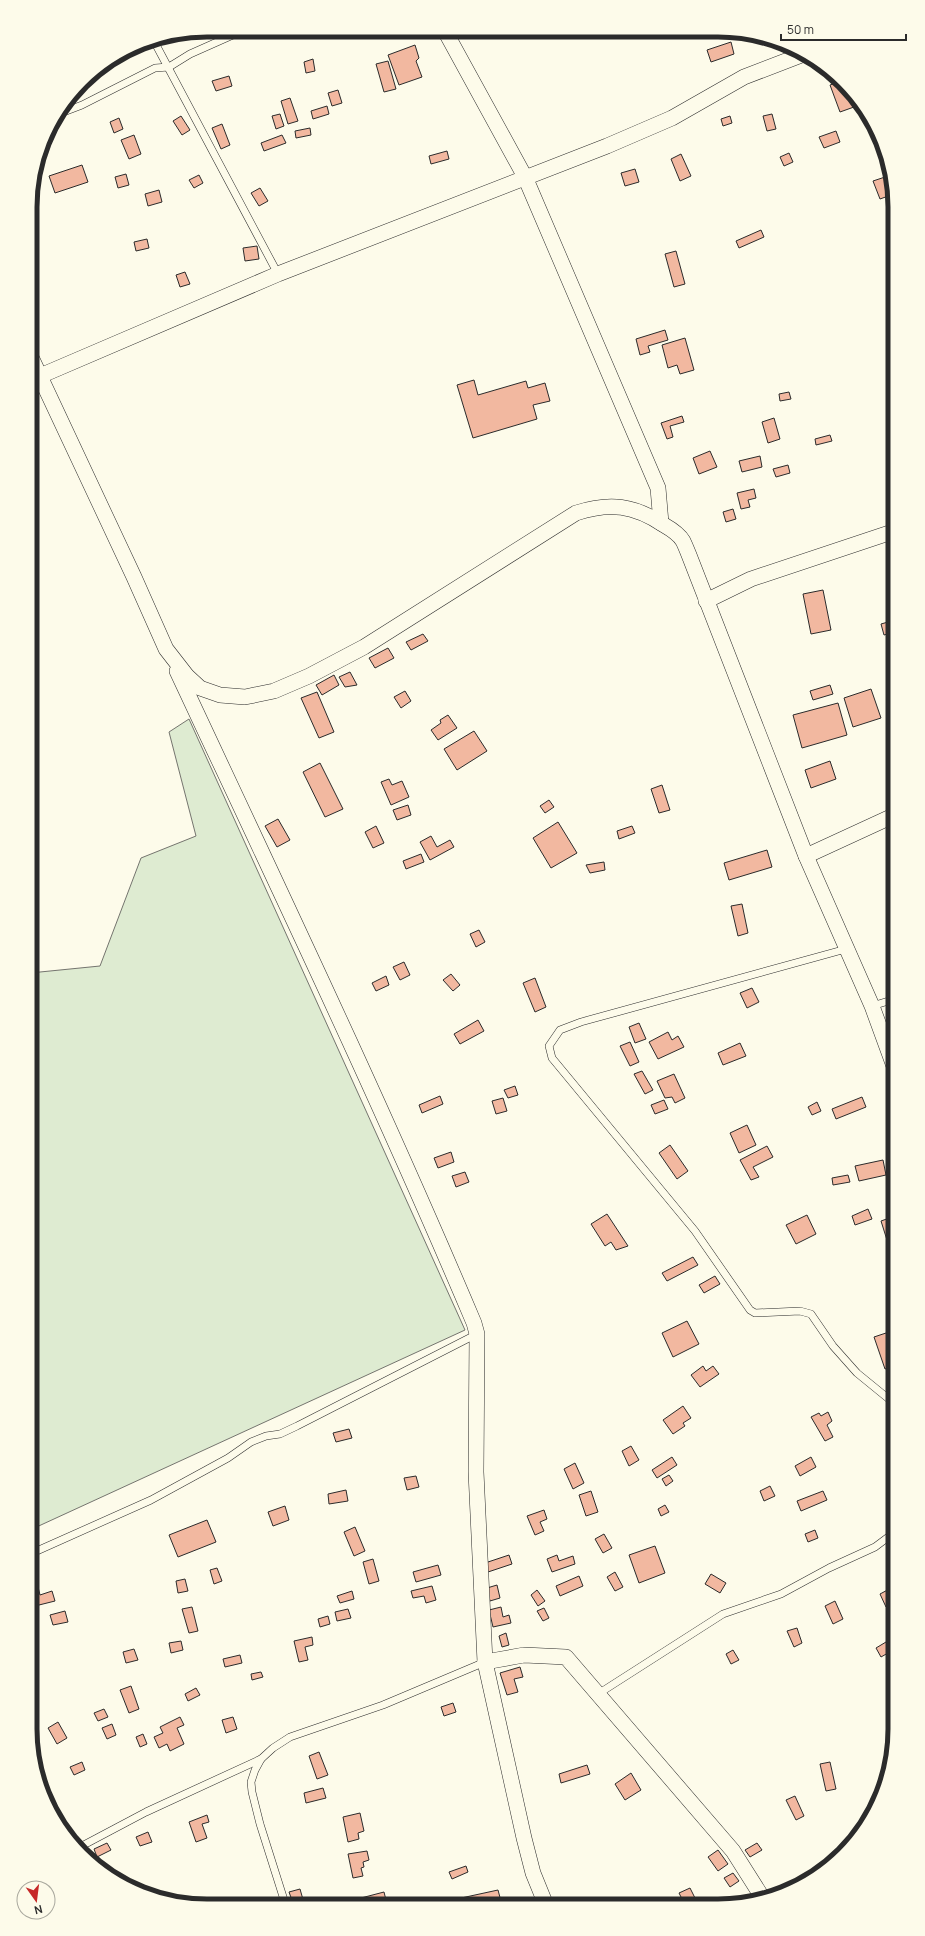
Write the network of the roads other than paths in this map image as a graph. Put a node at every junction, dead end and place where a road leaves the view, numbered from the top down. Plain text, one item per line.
1 (228, 37) edge
2 (447, 37) edge
3 (157, 45) edge
4 (797, 57) edge
5 (169, 67) junction
6 (68, 110) edge
7 (525, 177) junction
8 (278, 274) junction
9 (37, 370) edge
10 (40, 376) junction
11 (662, 523) junction
12 (888, 533) edge
13 (706, 601) junction
14 (171, 658) junction
15 (888, 818) edge
16 (806, 856) junction
17 (846, 949) junction
18 (888, 1001) edge
19 (872, 1006) junction
20 (888, 1050) edge
21 (477, 1334) junction
22 (888, 1398) edge
23 (888, 1537) edge
24 (37, 1551) edge
25 (485, 1662) junction
26 (598, 1694) junction
27 (261, 1759) junction
28 (83, 1845) edge
29 (760, 1894) edge
30 (285, 1899) edge
31 (544, 1899) edge

1 - 5 lane
2 - 7 street
3 - 5 lane
4 - 7 street
5 - 6 lane
5 - 8 lane
7 - 8 street
7 - 11 street
8 - 10 street
9 - 10 street
10 - 14 street
11 - 13 street
11 - 14 street
12 - 13 street
13 - 16 street
14 - 21 street
15 - 16 street
16 - 17 street
17 - 19 street
17 - 22 lane
18 - 19 lane
19 - 20 street
21 - 24 lane
21 - 25 street
23 - 26 lane
25 - 26 street
25 - 27 lane
25 - 31 street
26 - 29 street
27 - 28 lane
27 - 30 lane

